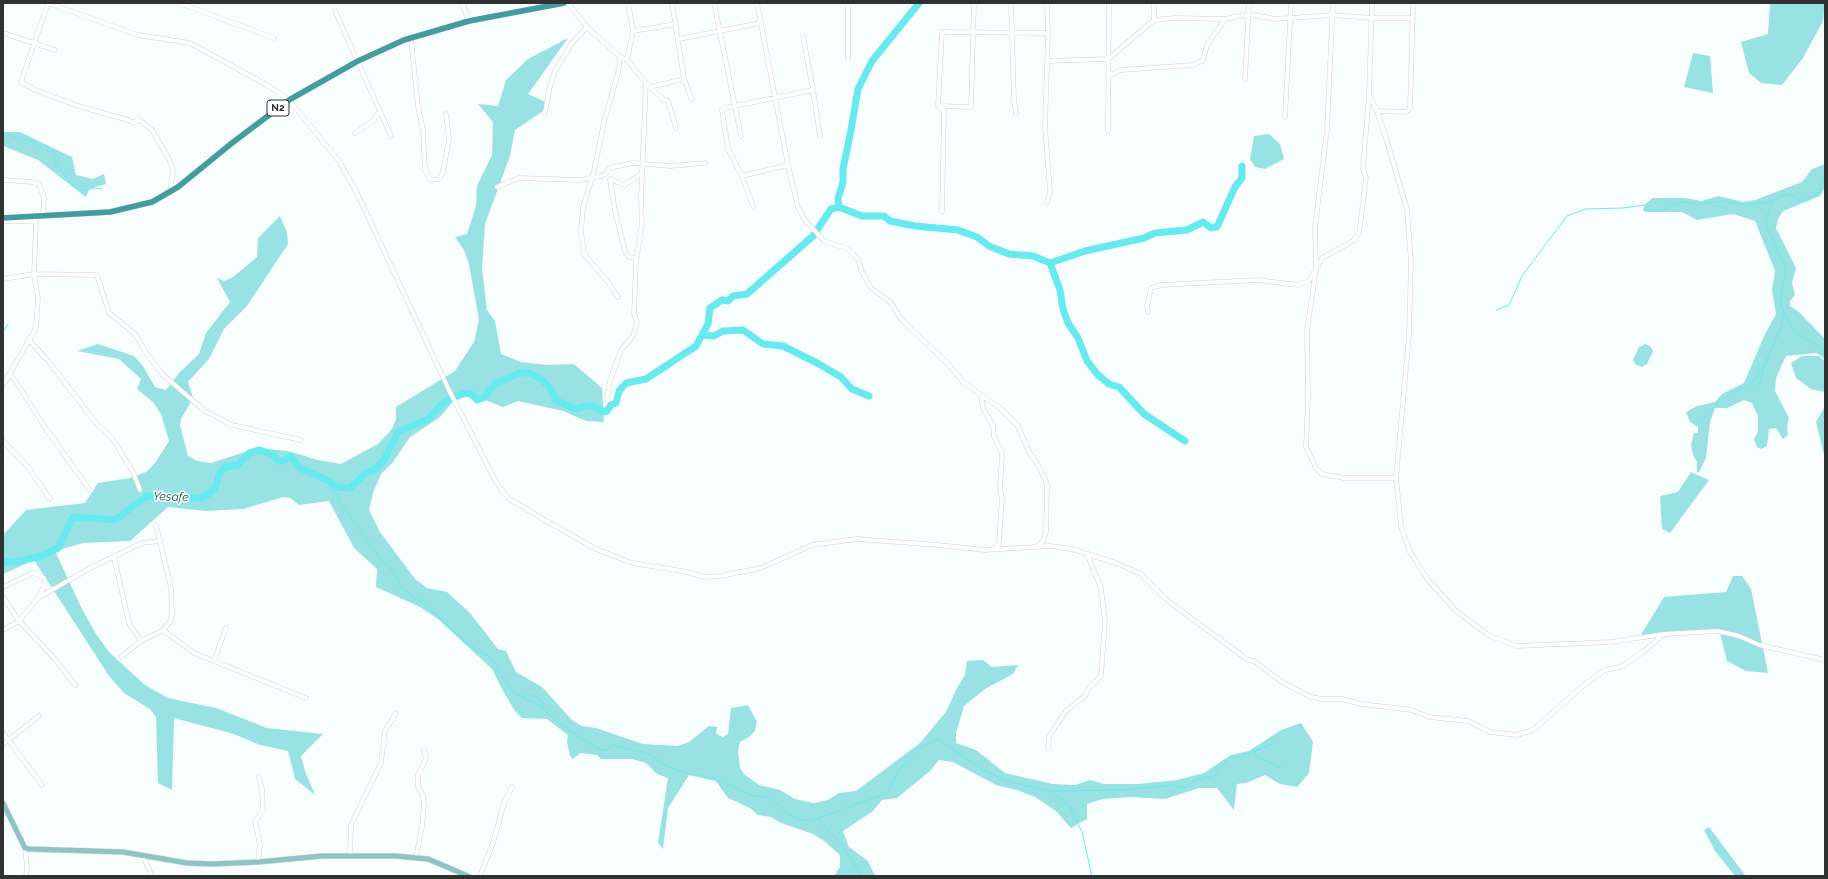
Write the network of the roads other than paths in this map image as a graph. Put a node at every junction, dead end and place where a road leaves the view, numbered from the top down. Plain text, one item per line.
1 (48, 3) edge
2 (179, 3) edge
3 (462, 3) edge
4 (564, 3) edge
5 (568, 3) edge
6 (628, 3) edge
7 (672, 3) edge
8 (714, 3) edge
9 (757, 3) edge
10 (848, 3) edge
11 (974, 3) edge
12 (1011, 3) edge
13 (1047, 3) edge
14 (1109, 3) edge
15 (1154, 3) edge
16 (1249, 3) edge
17 (1291, 3) edge
18 (1333, 3) edge
19 (1372, 3) edge
20 (1413, 3) edge
21 (335, 11) dead end
22 (1248, 14) junction
23 (1333, 16) junction
24 (1290, 18) junction
25 (1371, 18) junction
26 (1413, 18) junction
27 (1226, 19) junction
28 (1154, 20) junction
29 (469, 21) junction
30 (676, 24) junction
31 (760, 24) junction
32 (587, 27) junction
33 (633, 31) junction
34 (721, 31) junction
35 (974, 32) junction
36 (3, 33) edge
37 (1048, 33) junction
38 (1012, 34) junction
39 (803, 36) dead end
40 (274, 38) dead end
41 (411, 38) junction
42 (679, 39) junction
43 (34, 43) junction
44 (55, 50) dead end
45 (620, 57) junction
46 (848, 58) dead end
47 (1108, 59) junction
48 (627, 60) junction
49 (358, 61) junction
50 (1048, 61) junction
51 (1108, 76) junction
52 (684, 79) junction
53 (1245, 79) dead end
54 (646, 83) junction
55 (650, 87) junction
56 (813, 90) junction
57 (1369, 95) junction
58 (776, 96) junction
59 (289, 100) junction
60 (692, 100) dead end
61 (734, 104) junction
62 (938, 106) junction
63 (380, 111) junction
64 (1377, 111) junction
65 (1016, 113) dead end
66 (446, 114) dead end
67 (545, 114) dead end
68 (1285, 117) dead end
69 (676, 128) dead end
70 (1108, 131) dead end
71 (355, 133) dead end
72 (392, 136) dead end
73 (741, 136) dead end
74 (820, 136) dead end
75 (643, 163) junction
76 (705, 163) dead end
77 (788, 165) junction
78 (606, 174) junction
79 (642, 174) junction
80 (742, 176) junction
81 (592, 178) junction
82 (610, 179) junction
83 (3, 180) edge
84 (496, 187) dead end
85 (170, 192) junction
86 (1047, 203) dead end
87 (753, 206) dead end
88 (942, 212) dead end
89 (43, 215) junction
90 (3, 218) edge
91 (3, 221) edge
92 (636, 258) junction
93 (1316, 269) junction
94 (34, 274) junction
95 (3, 279) edge
96 (618, 297) dead end
97 (1148, 312) dead end
98 (30, 341) junction
99 (10, 373) junction
100 (3, 385) edge
101 (981, 395) junction
102 (607, 401) dead end
103 (301, 440) dead end
104 (3, 441) edge
105 (1396, 478) junction
106 (89, 489) dead end
107 (140, 490) dead end
108 (50, 499) dead end
109 (156, 525) dead end
110 (161, 541) junction
111 (1037, 547) junction
112 (994, 549) junction
113 (1087, 554) junction
114 (114, 557) junction
115 (3, 587) edge
116 (3, 597) edge
117 (38, 598) junction
118 (19, 621) junction
119 (226, 628) dead end
120 (3, 630) edge
121 (163, 630) junction
122 (1664, 634) junction
123 (141, 641) junction
124 (121, 657) dead end
125 (1825, 660) edge
126 (214, 661) junction
127 (75, 686) dead end
128 (306, 698) dead end
129 (396, 713) dead end
130 (39, 716) dead end
131 (3, 733) edge
132 (8, 740) junction
133 (3, 744) edge
134 (1048, 748) dead end
135 (424, 750) dead end
136 (259, 777) dead end
137 (42, 785) dead end
138 (512, 787) dead end
139 (3, 803) edge
140 (25, 848) junction
141 (143, 856) junction
142 (350, 856) junction
143 (416, 857) junction
144 (258, 862) junction
145 (26, 876) edge
146 (152, 876) edge
147 (468, 876) edge
148 (480, 876) edge

1 - 43 street
1 - 59 street
2 - 40 street
3 - 29 street
4 - 29 highway, N2
5 - 32 street
6 - 33 street
7 - 30 street
8 - 34 street
9 - 31 street
10 - 46 street
11 - 35 street
12 - 38 street
13 - 37 street
14 - 47 street
15 - 28 street
16 - 22 street
17 - 24 street
18 - 23 street
19 - 25 street
20 - 26 street
21 - 49 street
22 - 24 street
22 - 27 street
22 - 53 street
23 - 24 street
23 - 25 street
23 - 93 street
24 - 68 street
25 - 26 street
25 - 57 street
26 - 64 street
27 - 28 street
27 - 51 street
28 - 47 street
29 - 41 highway, N2
30 - 33 street
30 - 42 street
31 - 34 street
31 - 58 street
32 - 45 street
32 - 67 street
33 - 48 street
34 - 42 street
34 - 61 street
35 - 38 street
35 - 62 street
35 - 62 street
36 - 43 street
37 - 38 street
37 - 50 street
38 - 65 street
39 - 56 street
41 - 49 highway, N2
41 - 66 street
42 - 52 street
43 - 44 street
43 - 85 street
45 - 48 street
45 - 81 street
47 - 50 street
47 - 51 street
48 - 54 street
49 - 59 highway, N2
49 - 63 street
50 - 86 street
51 - 70 street
52 - 55 street
52 - 60 street
54 - 55 street
54 - 75 street
55 - 69 street
56 - 58 street
56 - 74 street
57 - 64 street
57 - 93 street
58 - 61 street
58 - 77 street
59 - 85 highway, N2
59 - 112 street
61 - 73 street
61 - 80 street
62 - 88 street
63 - 71 street
63 - 72 street
64 - 105 street
75 - 76 street
75 - 78 street
75 - 79 street
77 - 80 street
77 - 101 street
78 - 81 street
78 - 82 street
79 - 82 street
79 - 92 street
80 - 87 street
81 - 84 street
81 - 96 street
82 - 92 street
83 - 89 street
85 - 89 highway, N2
89 - 90 highway, N2
91 - 94 street
92 - 102 street
93 - 97 street
93 - 105 street
94 - 95 street
94 - 98 street
94 - 103 street
98 - 99 street
98 - 107 street
99 - 100 street
99 - 106 street
101 - 111 street
101 - 112 street
104 - 108 street
105 - 122 street
109 - 110 street
110 - 114 street
110 - 121 street
111 - 112 street
111 - 113 street
113 - 122 street
113 - 134 street
114 - 117 street
114 - 123 street
115 - 117 street
116 - 118 street
117 - 118 street
118 - 120 street
118 - 127 street
119 - 126 street
121 - 123 street
121 - 126 street
122 - 125 street
123 - 124 street
126 - 128 street
129 - 142 street
130 - 132 street
131 - 132 street
132 - 133 street
132 - 137 street
135 - 143 street
136 - 144 street
138 - 148 street
139 - 140 main road
140 - 141 main road
140 - 145 street
141 - 144 main road
141 - 146 street
142 - 143 main road
142 - 144 main road
143 - 147 main road

